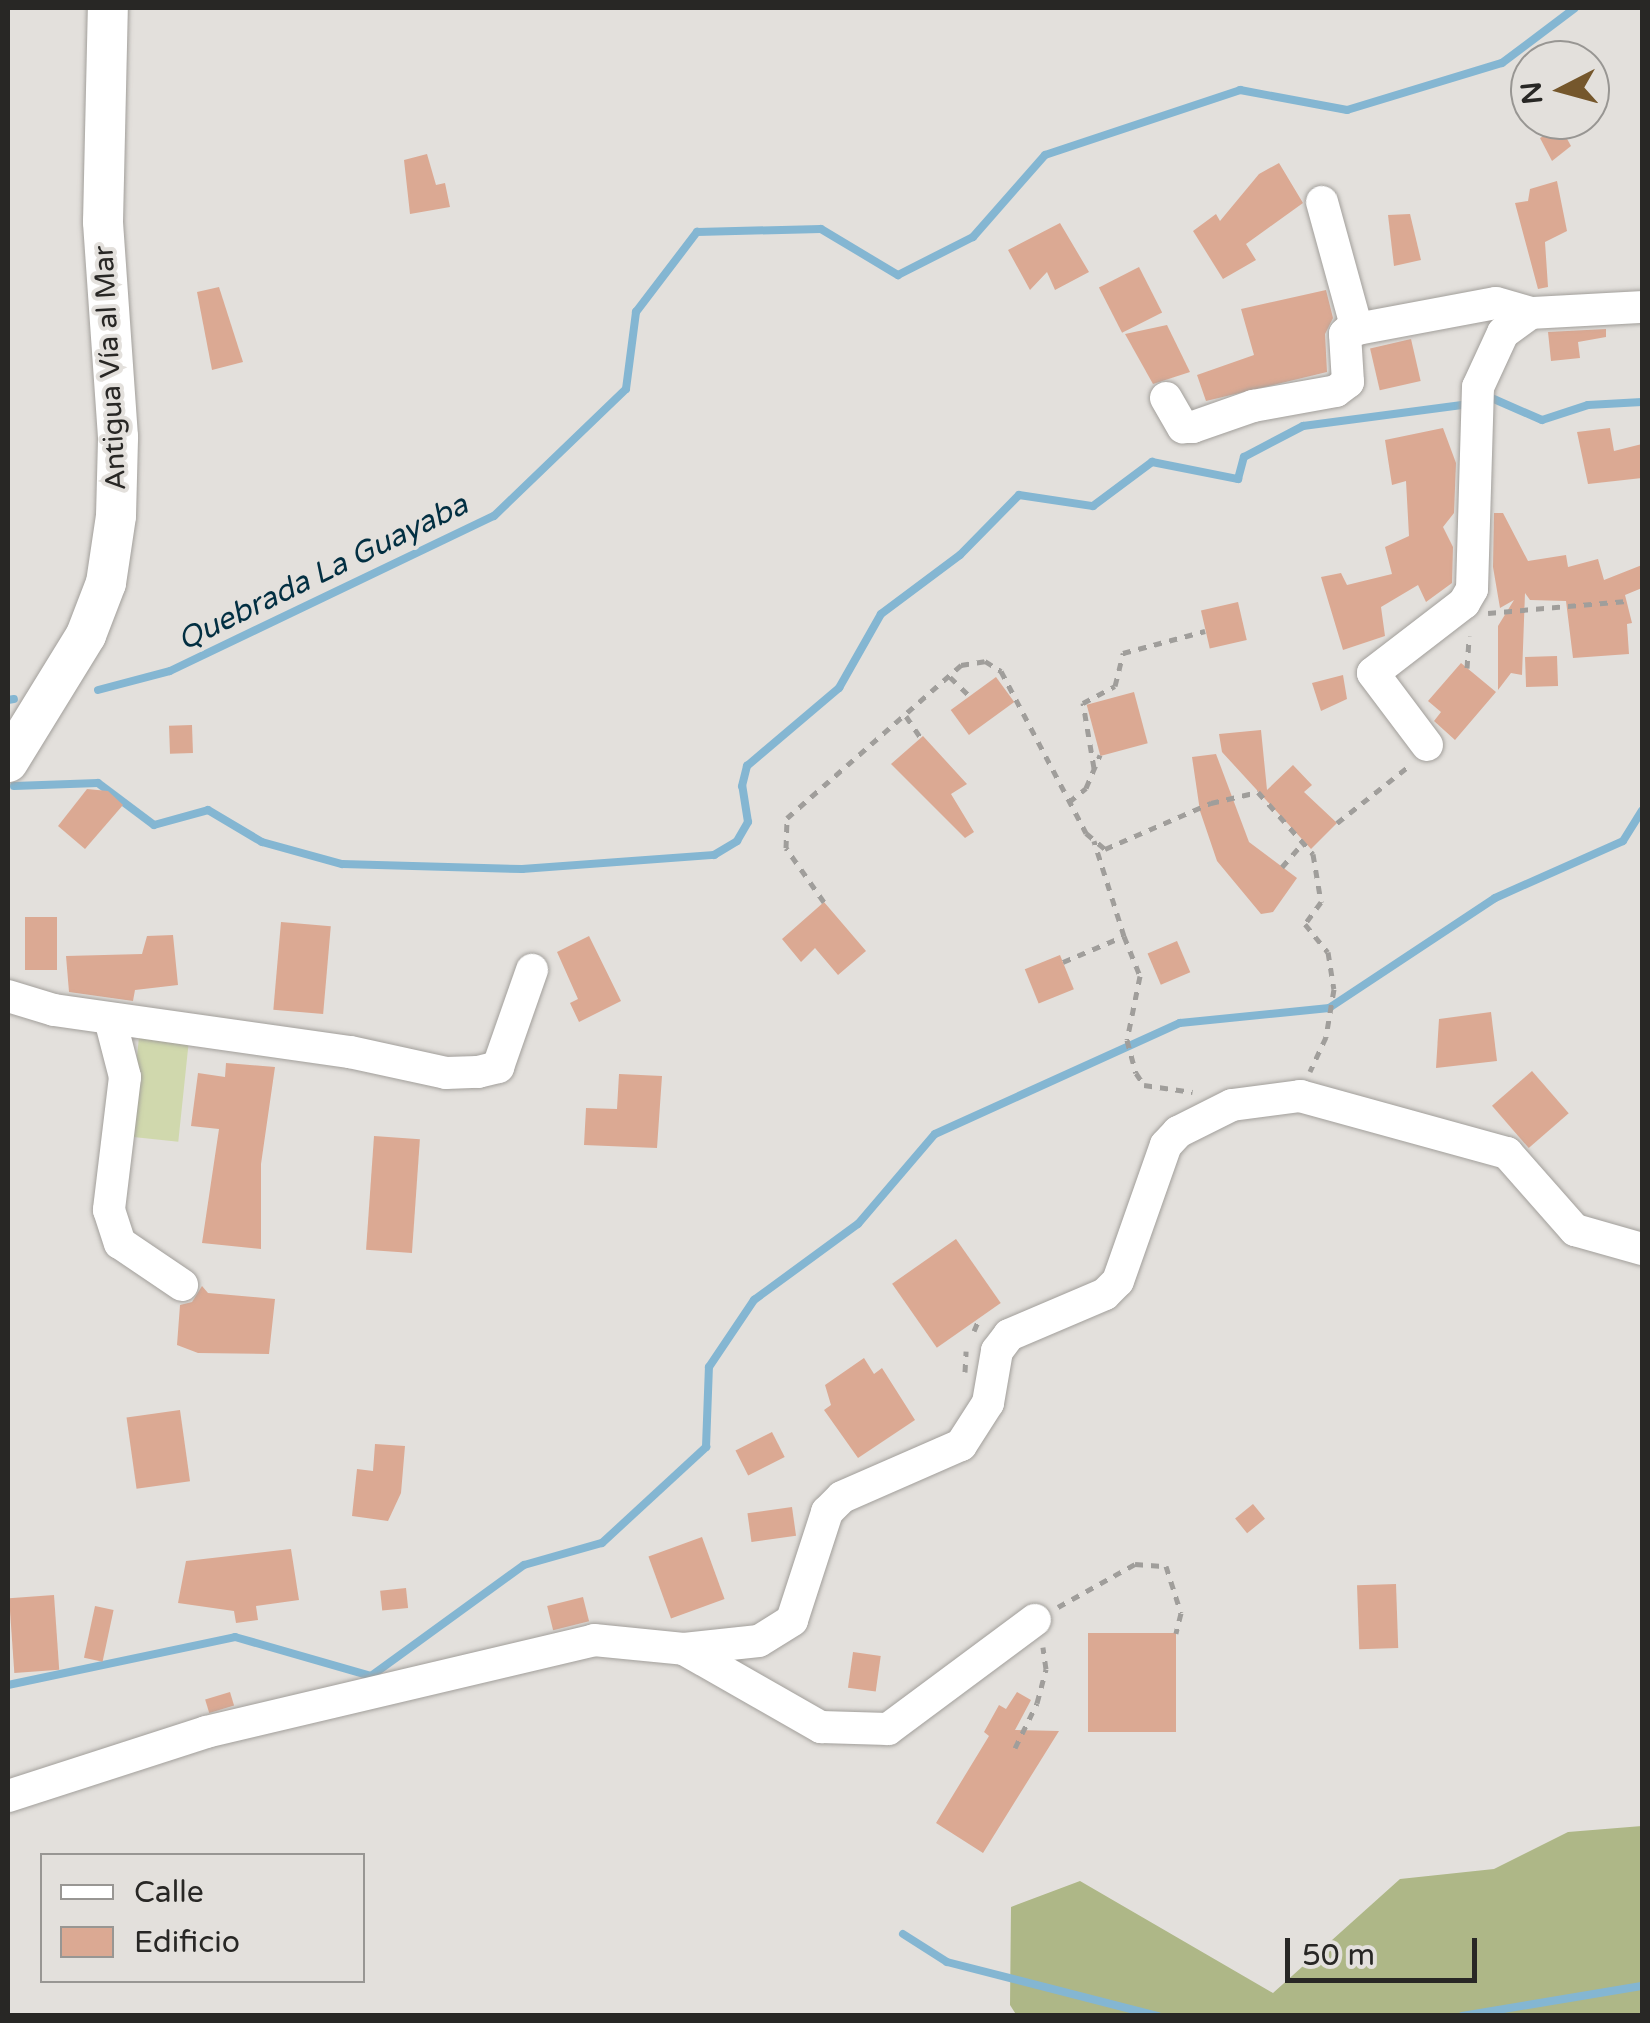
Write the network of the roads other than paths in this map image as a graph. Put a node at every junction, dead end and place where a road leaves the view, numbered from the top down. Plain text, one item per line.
1 (108, 8) edge
2 (1322, 202) dead end
3 (1642, 307) edge
4 (1531, 312) junction
5 (1354, 326) junction
6 (1166, 398) dead end
7 (1427, 745) road end
8 (8, 762) edge
9 (532, 970) dead end
10 (8, 996) edge
11 (110, 1019) junction
12 (1642, 1249) edge
13 (182, 1285) dead end
14 (1034, 1620) road end
15 (684, 1649) junction
16 (8, 1796) edge

1 - 8 main road, Antigua Vía al Mar
2 - 5 street
3 - 4 street
4 - 5 street
4 - 7 street
5 - 6 street
9 - 11 street
10 - 11 street
11 - 13 street
12 - 15 street
14 - 15 street
15 - 16 street

